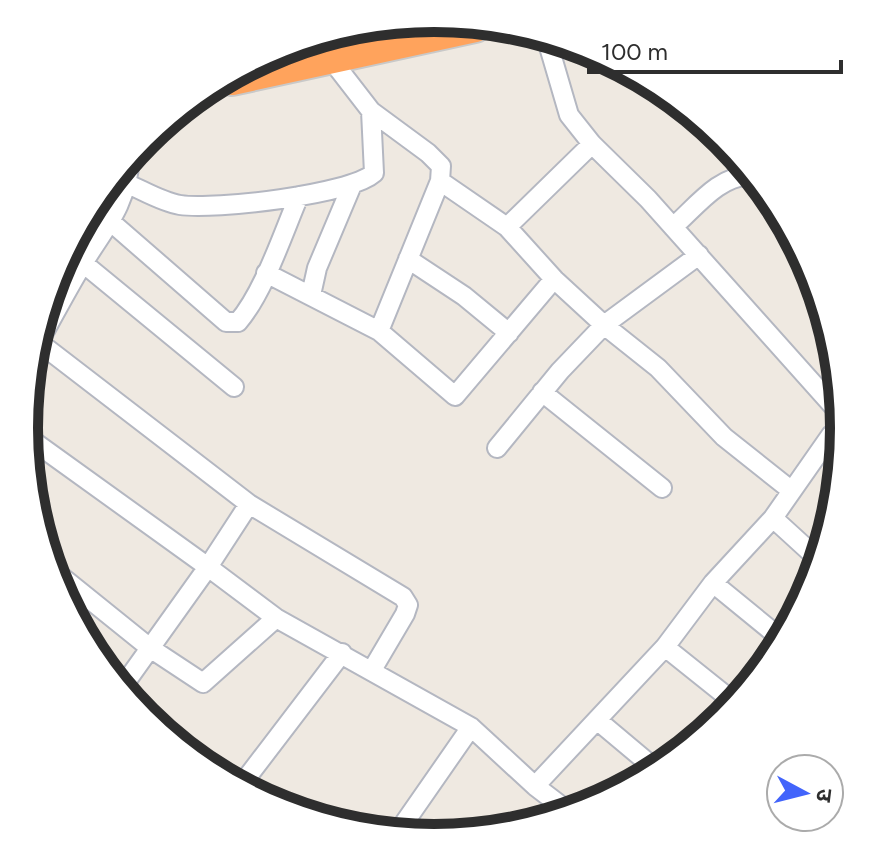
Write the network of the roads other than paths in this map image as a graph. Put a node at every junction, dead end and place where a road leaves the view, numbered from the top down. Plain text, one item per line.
1 (446, 32) edge
2 (550, 50) edge
3 (330, 58) junction
4 (258, 73) edge
5 (371, 111) junction
6 (592, 144) junction
7 (740, 175) edge
8 (129, 176) edge
9 (440, 181) junction
10 (128, 184) junction
11 (352, 185) junction
12 (299, 196) junction
13 (102, 212) edge
14 (111, 222) junction
15 (507, 227) junction
16 (673, 227) junction
17 (699, 255) junction
18 (408, 259) junction
19 (74, 263) edge
20 (83, 263) junction
21 (266, 273) junction
22 (554, 279) junction
23 (311, 295) junction
24 (56, 310) edge
25 (604, 325) junction
26 (379, 331) junction
27 (509, 333) junction
28 (47, 348) edge
29 (234, 387) dead end
30 (542, 392) junction
31 (830, 402) edge
32 (39, 445) edge
33 (497, 448) dead end
34 (830, 448) edge
35 (662, 488) dead end
36 (792, 491) junction
37 (249, 504) junction
38 (773, 518) junction
39 (811, 553) edge
40 (208, 567) junction
41 (69, 583) edge
42 (713, 583) junction
43 (276, 618) junction
44 (774, 633) edge
45 (665, 647) junction
46 (150, 648) junction
47 (342, 653) junction
48 (372, 670) junction
49 (128, 680) edge
50 (727, 696) edge
51 (597, 720) junction
52 (471, 727) junction
53 (648, 763) edge
54 (247, 778) edge
55 (535, 786) junction
56 (559, 805) edge
57 (404, 824) edge

1 - 3 highway
2 - 6 street
3 - 4 highway
3 - 5 street
5 - 9 street
5 - 11 street
6 - 15 street
6 - 16 street
7 - 16 street
8 - 10 street
9 - 15 street
9 - 18 street
10 - 12 street
10 - 14 street
11 - 12 street
11 - 23 street
12 - 21 street
13 - 14 street
14 - 20 street
14 - 21 street
15 - 22 street
16 - 17 street
17 - 25 street
17 - 31 street
18 - 26 street
18 - 27 street
19 - 20 street
20 - 24 street
20 - 29 street
21 - 23 street
22 - 25 street
22 - 27 street
23 - 26 street
25 - 30 street
25 - 36 street
26 - 27 street
28 - 37 street
30 - 33 street
30 - 35 street
32 - 40 street
34 - 36 street
36 - 38 street
37 - 40 street
37 - 48 street
38 - 39 street
38 - 42 street
40 - 43 street
40 - 46 street
41 - 46 street
42 - 44 street
42 - 45 street
43 - 46 street
43 - 47 street
45 - 50 street
45 - 51 street
46 - 49 street
47 - 48 street
47 - 54 street
48 - 52 street
51 - 53 street
51 - 55 street
52 - 55 street
52 - 57 street
55 - 56 street

